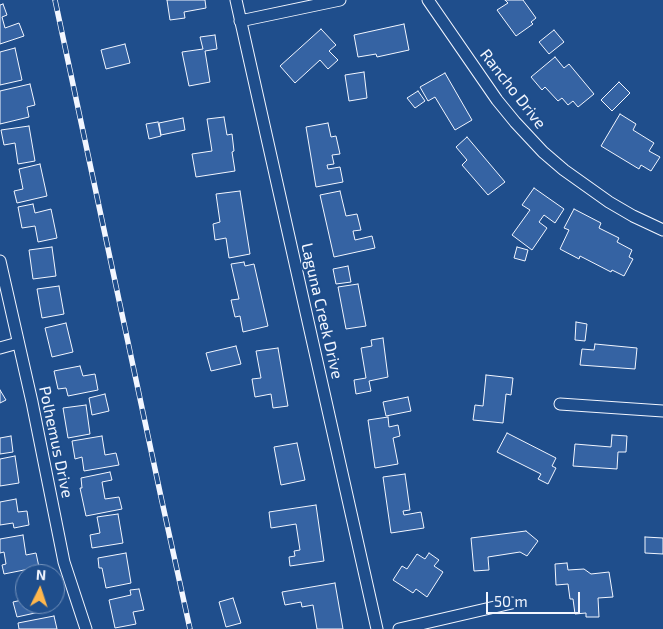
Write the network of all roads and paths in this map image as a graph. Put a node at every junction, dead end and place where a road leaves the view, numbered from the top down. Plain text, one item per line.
1 (236, 0) edge
2 (340, 0) edge
3 (428, 0) edge
4 (240, 21) junction
5 (663, 230) edge
6 (0, 261) edge
7 (18, 343) junction
8 (0, 348) edge
9 (560, 404) dead end
10 (663, 411) edge
11 (512, 603) dead end
12 (86, 629) edge
13 (377, 629) edge
14 (399, 629) edge

1 - 4 street, Laguna Creek Drive
2 - 4 street
3 - 5 street, Rancho Drive
4 - 13 street, Laguna Creek Drive
6 - 7 street, Polhemus Drive
7 - 8 street
7 - 12 street, Polhemus Drive
9 - 10 street
11 - 14 street

